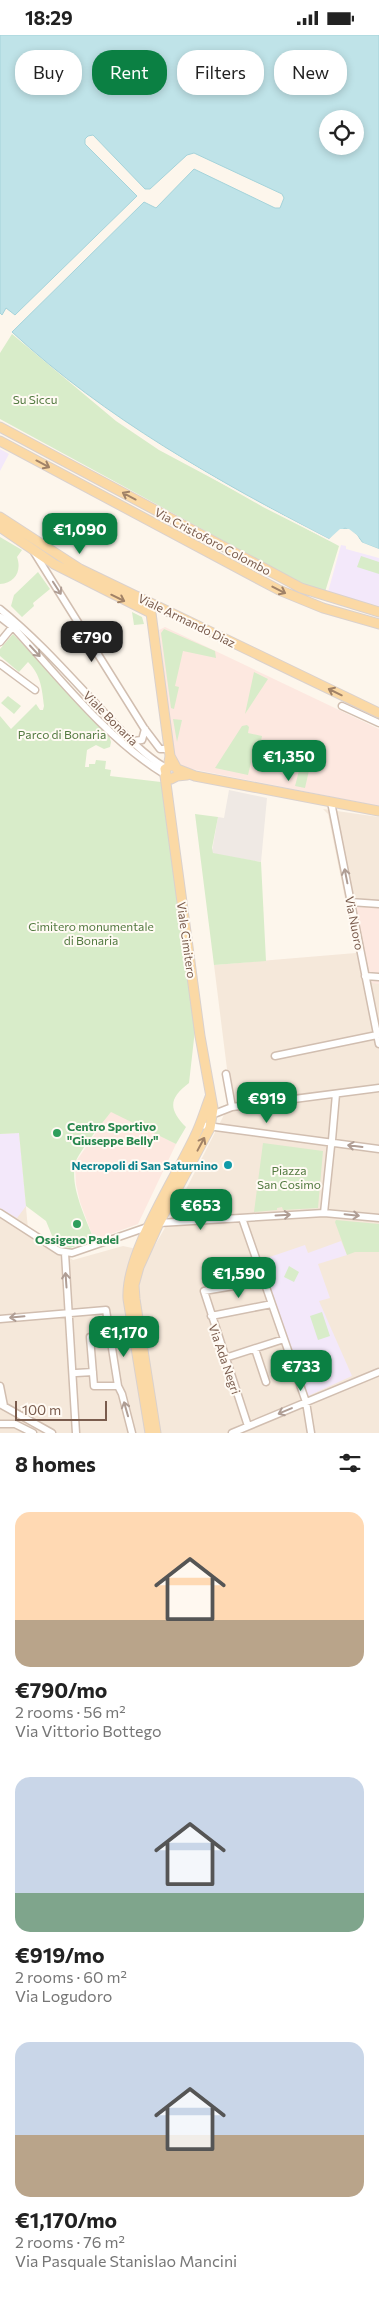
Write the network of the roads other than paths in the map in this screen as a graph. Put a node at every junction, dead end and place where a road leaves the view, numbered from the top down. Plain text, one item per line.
1 (0, 427) edge
2 (0, 441) edge
3 (0, 517) edge
4 (0, 527) edge
5 (31, 547) junction
6 (155, 604) junction
7 (0, 609) edge
8 (379, 612) edge
9 (151, 613) junction
10 (0, 617) edge
11 (379, 624) edge
12 (15, 625) junction
13 (0, 642) edge
14 (0, 664) edge
15 (35, 690) dead end
16 (342, 706) dead end
17 (379, 713) edge
18 (379, 723) edge
19 (144, 728) junction
20 (133, 741) junction
21 (169, 753) junction
22 (170, 773) junction
23 (331, 802) junction
24 (379, 811) edge
25 (350, 901) junction
26 (379, 904) edge
27 (365, 976) junction
28 (379, 977) edge
29 (377, 1035) junction
30 (379, 1044) edge
31 (275, 1056) dead end
32 (226, 1074) dead end
33 (379, 1088) edge
34 (336, 1094) junction
35 (210, 1097) junction
36 (232, 1107) junction
37 (214, 1114) junction
38 (200, 1125) junction
39 (210, 1128) junction
40 (379, 1149) edge
41 (0, 1213) edge
42 (324, 1213) junction
43 (242, 1217) junction
44 (379, 1218) edge
45 (159, 1223) junction
46 (149, 1226) junction
47 (65, 1253) junction
48 (264, 1281) junction
49 (272, 1304) junction
50 (68, 1313) junction
51 (210, 1316) junction
52 (0, 1319) edge
53 (110, 1334) junction
54 (284, 1339) junction
55 (255, 1349) junction
56 (225, 1358) junction
57 (93, 1372) junction
58 (379, 1372) edge
59 (76, 1373) dead end
60 (266, 1382) dead end
61 (118, 1385) junction
62 (0, 1386) edge
63 (306, 1402) junction
64 (1, 1407) edge
65 (0, 1424) edge
66 (248, 1426) junction
67 (33, 1433) edge
68 (52, 1433) edge
69 (76, 1433) edge
70 (132, 1433) edge
71 (150, 1433) edge
72 (156, 1433) edge
73 (232, 1433) edge
74 (311, 1433) edge

8 -> 1 main road, Via Cristoforo Colombo
2 -> 11 main road, Via Cristoforo Colombo
3 - 6 main road, Viale Armando Diaz
4 - 5 main road, Viale Armando Diaz
5 -> 9 main road, Viale Armando Diaz
5 -> 19 street
6 - 9 main road
17 -> 6 main road, Viale Armando Diaz
7 - 12 street, Viale Bonaria
9 - 21 main road
10 - 12 street, Viale Bonaria
12 - 13 street
12 - 20 street, Viale Bonaria
12 -> 22 street, Viale Bonaria
14 - 15 street
16 - 18 street
19 - 20 street
19 - 21 street
20 - 22 street, Viale Bonaria
21 - 22 main road, Viale Cimitero
22 - 23 main road
22 - 35 main road, Viale Cimitero
23 - 24 main road
25 -> 23 street, Via Nuoro
25 - 26 street
25 - 27 street, Via Nuoro
27 - 28 street
27 - 29 street, Via Nuoro
29 - 30 street, Via Nuoro
29 - 31 street
32 - 36 street
33 - 34 street
34 - 36 street
34 - 42 street
35 - 37 main road, Viale Cimitero
35 - 38 main road
36 - 37 street
37 - 39 main road
38 - 39 street
38 - 46 main road
40 -> 39 street
45 -> 39 main road
41 - 47 street
43 -> 42 street
42 -> 44 street
43 - 45 street
43 - 48 street
45 - 46 street
45 - 72 main road
46 - 47 street
46 - 71 main road
50 -> 47 street
48 - 49 street
48 - 51 street, Via Ada Negri
49 - 51 street
49 - 54 street
50 -> 52 street
50 - 53 street
50 - 69 street
51 - 56 street, Via Ada Negri
53 - 57 street
53 - 61 street
54 - 55 street
54 - 63 street
55 - 56 street
55 - 60 street
56 - 66 street, Via Ada Negri
57 - 59 street
57 - 61 street
58 - 63 street
70 -> 61 street
62 - 64 street
63 -> 66 street
63 - 74 street
64 - 68 street
65 - 67 street
66 - 73 street

